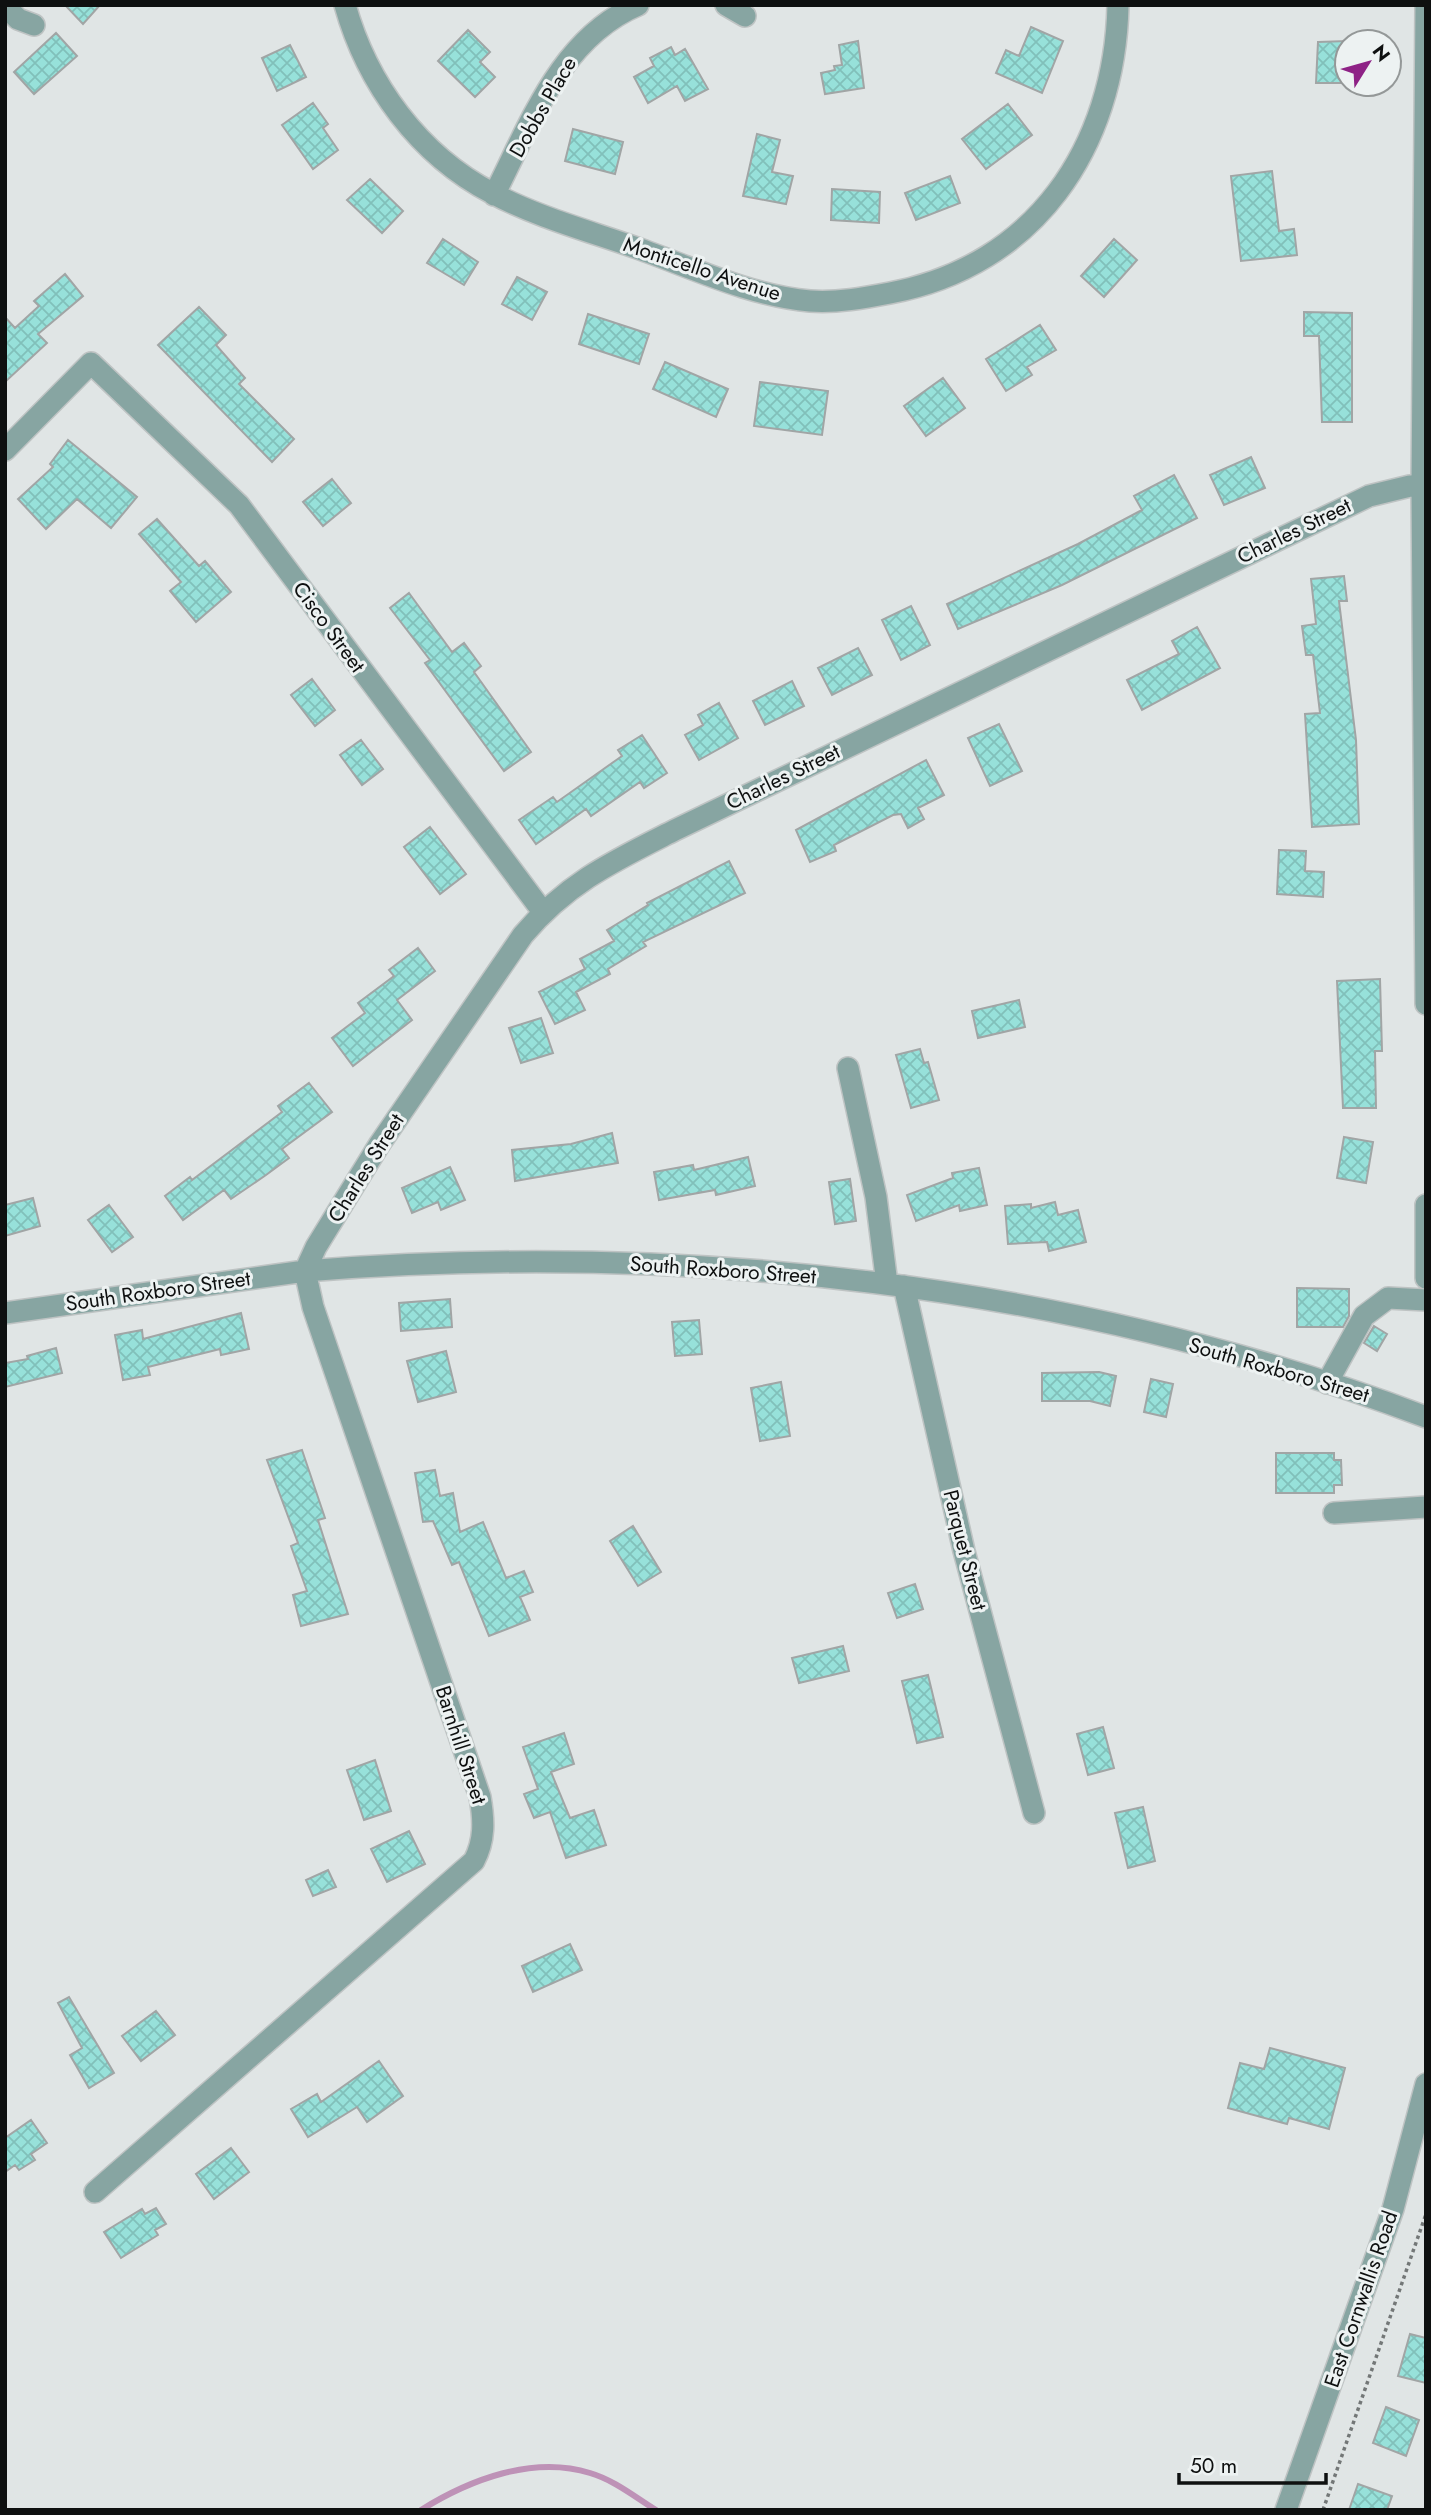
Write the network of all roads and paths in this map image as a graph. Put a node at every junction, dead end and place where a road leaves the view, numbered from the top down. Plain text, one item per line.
1 (345, 5) edge
2 (638, 5) edge
3 (726, 5) edge
4 (1118, 5) edge
5 (5, 6) edge
6 (1426, 6) edge
7 (745, 16) dead end
8 (34, 25) dead end
9 (1425, 65) edge
10 (494, 194) junction
11 (5, 450) edge
12 (1424, 487) edge
13 (543, 912) junction
14 (1426, 1004) edge
15 (848, 1068) dead end
16 (1426, 1205) edge
17 (306, 1271) junction
18 (1426, 1279) edge
19 (895, 1285) junction
20 (1426, 1300) edge
21 (5, 1313) edge
22 (1327, 1383) junction
23 (1426, 1417) edge
24 (1426, 1507) edge
25 (1334, 1513) dead end
26 (1034, 1813) dead end
27 (1426, 2084) edge
28 (95, 2192) dead end
29 (1426, 2214) edge
30 (1286, 2510) edge
31 (1323, 2510) edge

1 - 10 street, Monticello Avenue
2 - 10 street, Dobbs Place
3 - 7 street
4 - 10 street, Monticello Avenue
5 - 8 street
6 - 9 street
9 - 12 street
11 - 13 street, Cisco Street
12 - 13 street, Charles Street
12 - 14 street
13 - 17 street, Charles Street
15 - 19 street, Parquet Street
16 - 18 street
17 - 19 street, South Roxboro Street
17 - 21 street, South Roxboro Street
17 - 28 street, Barnhill Street
19 - 22 street, South Roxboro Street
19 - 26 street, Parquet Street
20 - 22 street
22 - 23 street, South Roxboro Street
24 - 25 street
27 - 30 street, East Cornwallis Road
29 - 31 path

